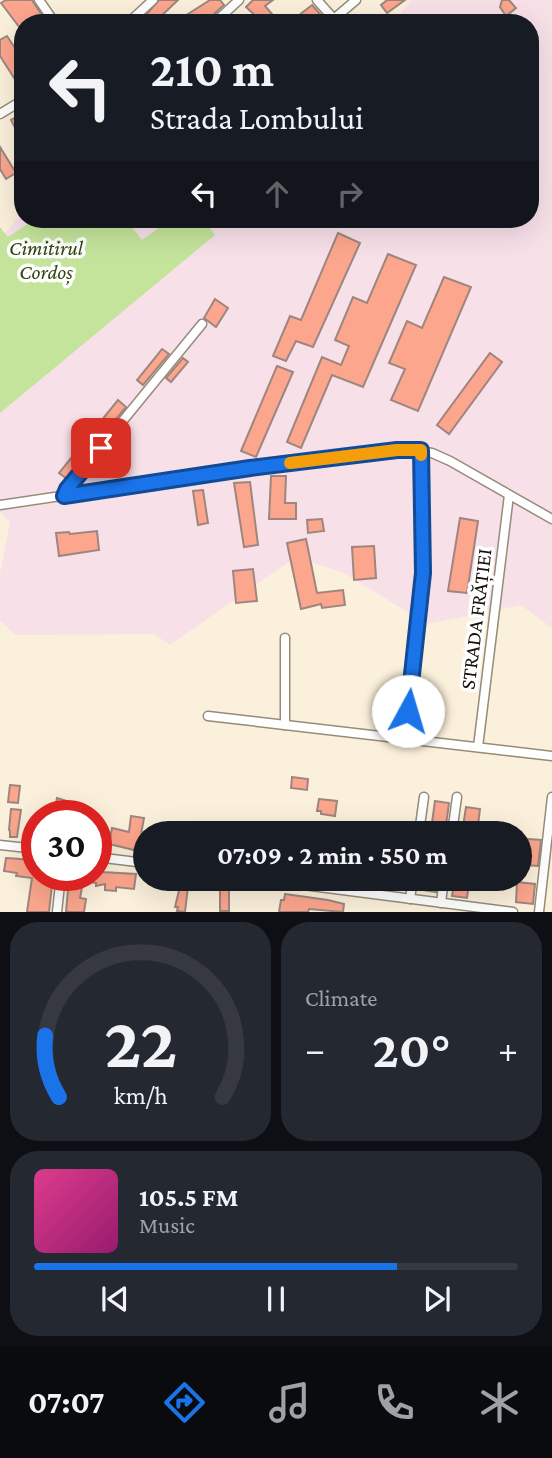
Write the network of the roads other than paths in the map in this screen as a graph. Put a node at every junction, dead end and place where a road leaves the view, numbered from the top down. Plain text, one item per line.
1 (153, 0) edge
2 (239, 0) edge
3 (356, 0) edge
4 (138, 14) edge
5 (224, 14) edge
6 (338, 14) edge
7 (202, 324) dead end
8 (421, 450) junction
9 (509, 495) junction
10 (64, 496) junction
11 (0, 505) edge
12 (552, 519) edge
13 (285, 638) dead end
14 (208, 716) dead end
15 (285, 725) junction
16 (405, 739) junction
17 (478, 747) junction
18 (552, 756) edge
19 (425, 797) dead end
20 (457, 797) dead end
21 (552, 797) edge
22 (421, 821) edge
23 (454, 821) edge
24 (0, 845) edge
25 (21, 847) edge
26 (112, 859) edge
27 (133, 862) edge
28 (59, 891) edge
29 (349, 891) edge
30 (411, 891) edge
31 (442, 891) edge
32 (410, 899) junction
33 (441, 903) junction
34 (57, 912) edge
35 (513, 912) edge
36 (539, 912) edge

1 - 4 street
2 - 5 street
3 - 6 street
7 - 10 street
8 - 9 street
8 - 10 street
8 - 16 street
9 - 12 street
9 - 17 street, STRADA FRĂȚIEI
10 - 11 street
13 - 15 street
14 - 15 street
15 - 16 street
16 - 17 street
17 - 18 street
19 - 22 street
20 - 23 street
21 - 36 street
24 - 25 street
26 - 27 street
28 - 34 street
29 - 32 street
30 - 32 street
31 - 33 street
32 - 33 street
33 - 35 street

